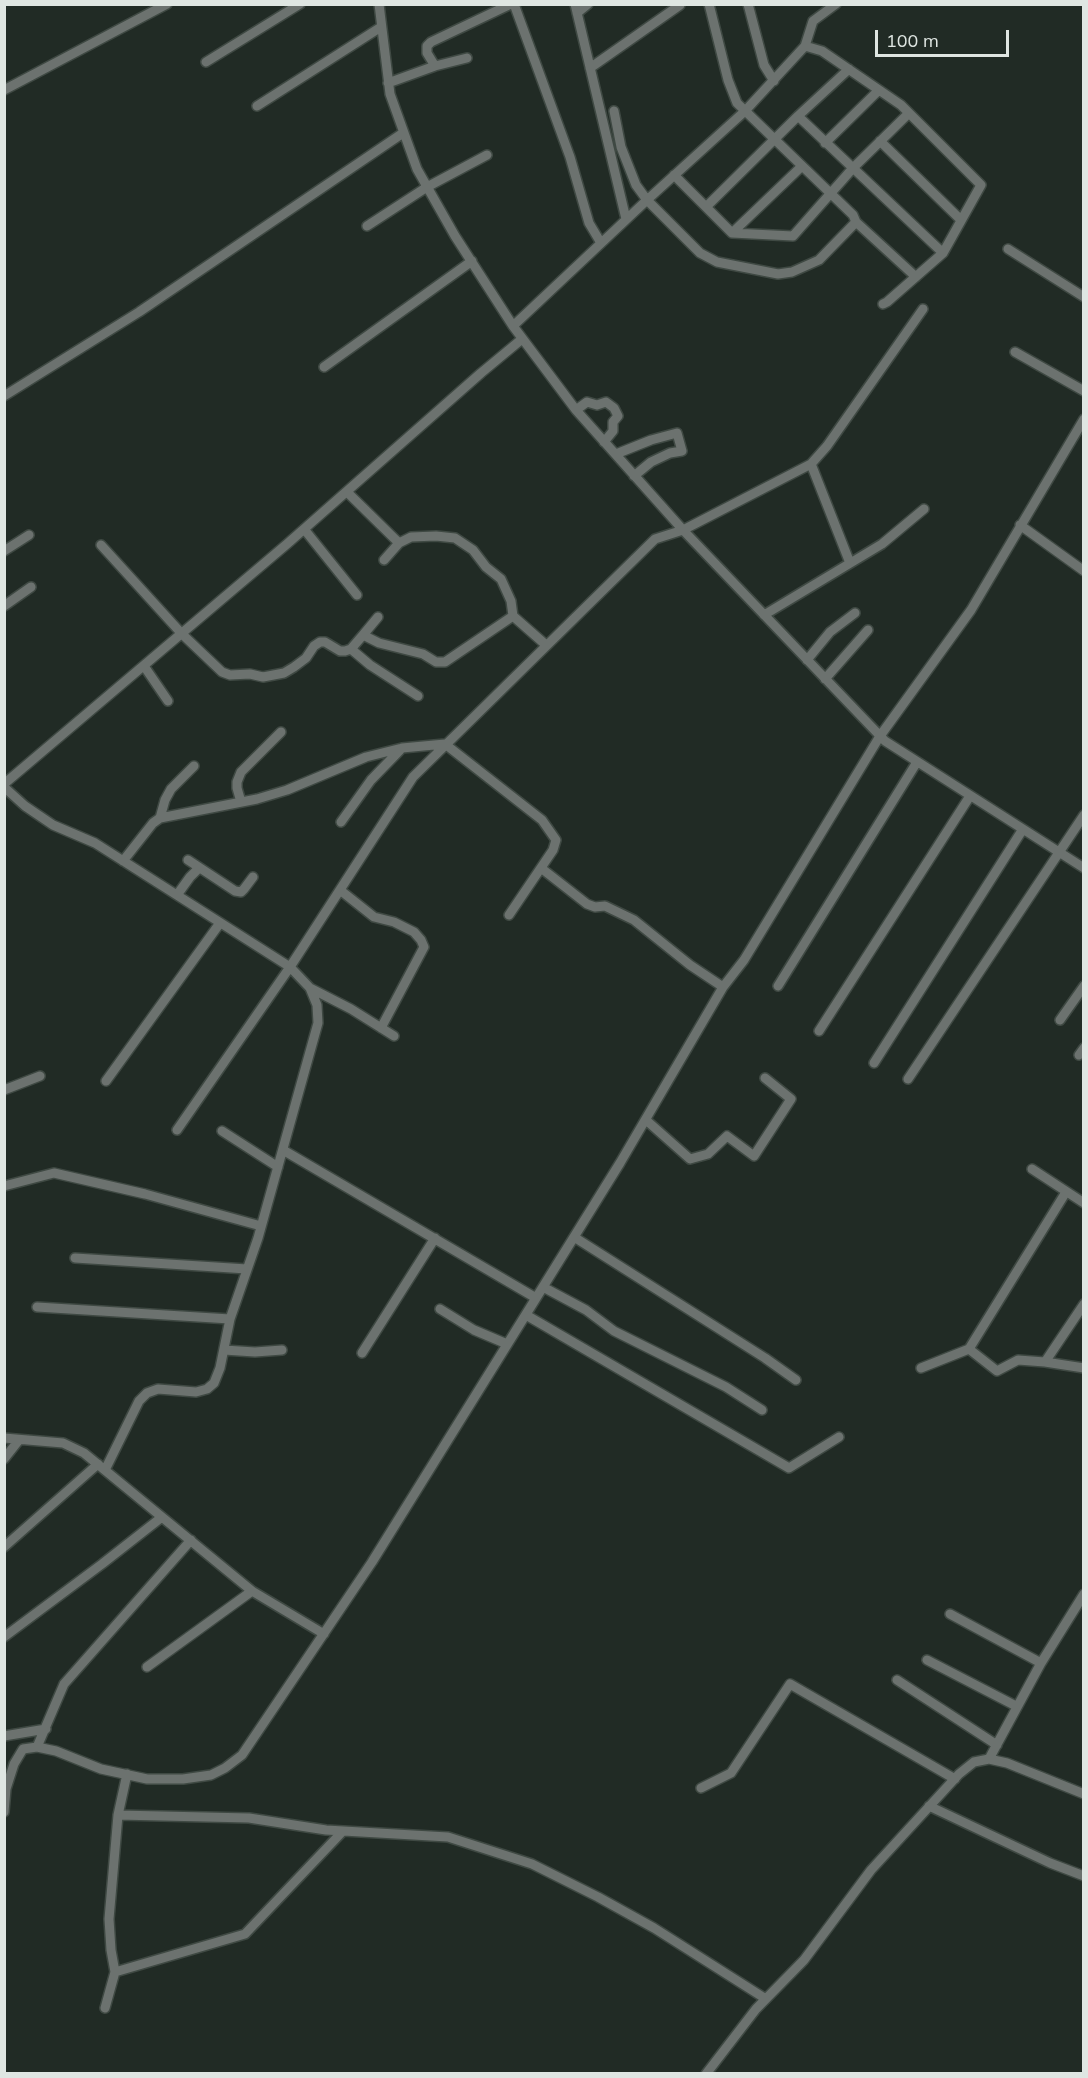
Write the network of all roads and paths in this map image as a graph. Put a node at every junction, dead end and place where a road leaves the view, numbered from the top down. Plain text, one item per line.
1 (167, 4) edge
2 (300, 4) edge
3 (379, 4) edge
4 (513, 4) edge
5 (588, 4) edge
6 (710, 4) edge
7 (748, 4) edge
8 (836, 4) edge
9 (680, 5) edge
10 (576, 9) edge
11 (381, 27) junction
12 (805, 46) junction
13 (467, 58) dead end
14 (206, 62) dead end
15 (435, 66) junction
16 (590, 68) junction
17 (849, 69) junction
18 (774, 81) junction
19 (388, 83) junction
20 (4, 90) edge
21 (879, 90) junction
22 (257, 106) dead end
23 (614, 111) dead end
24 (745, 111) junction
25 (909, 113) junction
26 (798, 116) junction
27 (403, 133) junction
28 (774, 140) junction
29 (880, 141) junction
30 (825, 143) junction
31 (487, 155) dead end
32 (801, 167) junction
33 (853, 168) junction
34 (674, 175) junction
35 (427, 187) junction
36 (830, 195) junction
37 (647, 200) junction
38 (706, 207) junction
39 (626, 219) junction
40 (961, 220) junction
41 (856, 222) junction
42 (367, 226) dead end
43 (732, 233) junction
44 (601, 243) junction
45 (1008, 249) dead end
46 (943, 253) junction
47 (472, 261) junction
48 (916, 277) junction
49 (1083, 297) edge
50 (883, 304) dead end
51 (923, 309) dead end
52 (513, 326) junction
53 (522, 339) junction
54 (1015, 352) dead end
55 (324, 367) dead end
56 (1083, 391) edge
57 (4, 396) edge
58 (576, 410) junction
59 (1083, 419) edge
60 (604, 442) junction
61 (616, 454) junction
62 (811, 464) junction
63 (634, 476) junction
64 (347, 492) junction
65 (924, 509) dead end
66 (1020, 525) junction
67 (304, 530) junction
68 (683, 530) junction
69 (29, 535) dead end
70 (399, 543) junction
71 (101, 545) dead end
72 (4, 551) edge
73 (384, 560) dead end
74 (850, 563) junction
75 (1083, 571) edge
76 (32, 587) dead end
77 (357, 595) dead end
78 (4, 606) edge
79 (855, 613) dead end
80 (764, 615) junction
81 (513, 616) junction
82 (378, 617) dead end
83 (868, 630) dead end
84 (182, 634) junction
85 (363, 635) junction
86 (546, 645) junction
87 (351, 649) junction
88 (807, 660) junction
89 (144, 666) junction
90 (825, 679) junction
91 (418, 696) dead end
92 (168, 701) dead end
93 (281, 732) dead end
94 (880, 736) junction
95 (445, 744) junction
96 (402, 748) junction
97 (917, 762) junction
98 (194, 766) dead end
99 (4, 785) edge
100 (970, 796) junction
101 (241, 802) junction
102 (1083, 814) edge
103 (160, 819) junction
104 (341, 822) dead end
105 (1023, 829) junction
106 (1059, 853) junction
107 (188, 860) dead end
108 (123, 861) junction
109 (199, 868) junction
110 (541, 868) junction
111 (1083, 868) edge
112 (254, 877) dead end
113 (340, 890) junction
114 (177, 895) junction
115 (509, 915) dead end
116 (220, 923) junction
117 (290, 967) junction
118 (778, 986) dead end
119 (1083, 986) edge
120 (723, 987) junction
121 (310, 988) junction
122 (1060, 1020) dead end
123 (381, 1028) junction
124 (819, 1031) dead end
125 (394, 1036) dead end
126 (874, 1063) dead end
127 (40, 1076) dead end
128 (765, 1078) dead end
129 (908, 1079) dead end
130 (106, 1081) dead end
131 (4, 1090) edge
132 (646, 1120) junction
133 (177, 1130) dead end
134 (222, 1131) dead end
135 (283, 1150) junction
136 (278, 1167) junction
137 (1032, 1169) dead end
138 (5, 1185) edge
139 (1066, 1192) junction
140 (1083, 1203) edge
141 (261, 1226) junction
142 (574, 1237) junction
143 (435, 1238) junction
144 (75, 1258) dead end
145 (247, 1269) junction
146 (543, 1287) junction
147 (536, 1298) junction
148 (1083, 1304) edge
149 (37, 1307) dead end
150 (440, 1309) dead end
151 (526, 1315) junction
152 (230, 1319) junction
153 (507, 1344) junction
154 (969, 1349) junction
155 (224, 1350) junction
156 (282, 1350) dead end
157 (362, 1353) dead end
158 (1045, 1362) junction
159 (921, 1368) dead end
160 (1083, 1368) edge
161 (796, 1380) dead end
162 (762, 1410) dead end
163 (839, 1437) dead end
164 (4, 1438) edge
165 (19, 1440) junction
166 (4, 1459) edge
167 (102, 1467) junction
168 (162, 1516) junction
169 (191, 1540) junction
170 (4, 1547) edge
171 (252, 1591) junction
172 (1083, 1594) edge
173 (950, 1614) dead end
174 (324, 1634) junction
175 (4, 1637) edge
176 (927, 1660) dead end
177 (1041, 1663) junction
178 (147, 1667) dead end
179 (897, 1680) dead end
180 (1016, 1706) junction
181 (46, 1730) junction
182 (4, 1736) edge
183 (997, 1745) junction
184 (37, 1747) junction
185 (989, 1759) junction
186 (127, 1774) junction
187 (955, 1779) junction
188 (701, 1788) dead end
189 (1083, 1794) edge
190 (929, 1806) junction
191 (4, 1812) edge
192 (118, 1815) junction
193 (343, 1831) junction
194 (1083, 1876) edge
195 (115, 1972) junction
196 (765, 1999) junction
197 (105, 2008) dead end
198 (706, 2073) edge

1 - 20 street
2 - 14 street
3 - 11 street
4 - 15 street
4 - 44 street
5 - 10 street
6 - 24 street
7 - 18 street
8 - 12 street
9 - 16 street
10 - 16 street
11 - 19 street
11 - 22 street
12 - 17 street
12 - 18 street
13 - 15 street
15 - 19 street
16 - 39 street
17 - 21 street
17 - 26 street
18 - 24 street
19 - 27 street
21 - 25 street
21 - 30 street
23 - 37 street
24 - 28 street
24 - 34 street
25 - 29 street
25 - 40 street
26 - 28 street
26 - 30 street
27 - 35 street
27 - 57 street
28 - 32 street
28 - 38 street
29 - 33 street
29 - 40 street
30 - 33 street
31 - 35 street
32 - 36 street
32 - 43 street
33 - 36 street
33 - 46 street
34 - 37 street
34 - 38 street
35 - 42 street
35 - 47 street
36 - 41 street
36 - 43 street
37 - 39 street
37 - 41 street
38 - 43 street
39 - 44 street
40 - 46 street
41 - 48 street
44 - 52 street
45 - 49 street
46 - 48 street
47 - 52 street
47 - 55 street
48 - 50 street
51 - 62 street
52 - 53 street
53 - 58 street
53 - 64 street
54 - 56 street
58 - 60 street
58 - 60 street
59 - 66 street
60 - 61 street
61 - 63 street
61 - 63 street
62 - 68 street
62 - 74 street
63 - 68 street
64 - 67 street
64 - 70 street
65 - 74 street
66 - 75 street
66 - 94 street
67 - 77 street
67 - 84 street
68 - 80 street
68 - 86 street
69 - 72 street
70 - 73 street
70 - 81 street
71 - 84 street
74 - 80 street
76 - 78 street
79 - 88 street
80 - 88 street
81 - 85 street
81 - 86 street
82 - 85 street
83 - 90 street
84 - 87 street
84 - 89 street
85 - 87 street
86 - 95 street
87 - 91 street
88 - 90 street
89 - 92 street
89 - 99 street
90 - 94 street
93 - 101 street
94 - 97 street
94 - 120 street
95 - 96 street
95 - 110 street
95 - 113 street
96 - 101 street
96 - 104 street
97 - 100 street
97 - 118 street
98 - 103 street
99 - 108 street
100 - 105 street
100 - 124 street
101 - 103 street
102 - 106 street
103 - 108 street
105 - 106 street
105 - 126 street
106 - 111 street
106 - 129 street
107 - 109 street
108 - 114 street
109 - 112 street
109 - 114 street
110 - 115 street
110 - 120 street
113 - 117 street
113 - 123 street
114 - 116 street
116 - 117 street
116 - 130 street
117 - 121 street
117 - 133 street
119 - 122 street
120 - 132 street
121 - 123 street
121 - 135 street
123 - 125 street
127 - 131 street
128 - 132 street
132 - 142 street
134 - 136 street
135 - 136 street
135 - 143 street
136 - 141 street
137 - 139 street
138 - 141 street
139 - 140 street
139 - 154 street
141 - 145 street
142 - 146 street
142 - 161 street
143 - 147 street
143 - 157 street
144 - 145 street
145 - 152 street
146 - 147 street
146 - 162 street
147 - 151 street
148 - 158 street
149 - 152 street
150 - 153 street
151 - 153 street
151 - 163 street
152 - 155 street
153 - 174 street
154 - 158 street
154 - 159 street
155 - 156 street
155 - 167 street
158 - 160 street
164 - 165 street
165 - 166 street
165 - 167 street
167 - 168 street
167 - 170 street
168 - 169 street
168 - 175 street
169 - 171 street
169 - 181 street
171 - 174 street
171 - 178 street
172 - 177 street
173 - 177 street
174 - 186 street
176 - 180 street
177 - 180 street
179 - 183 street
180 - 183 street
181 - 182 street
181 - 184 street
183 - 185 street
184 - 186 street
184 - 191 street
185 - 187 street
185 - 189 street
186 - 192 street
187 - 188 street
187 - 190 street
190 - 194 street
190 - 196 street
192 - 193 street
192 - 195 street
193 - 195 street
193 - 196 street
195 - 197 street
196 - 198 street

